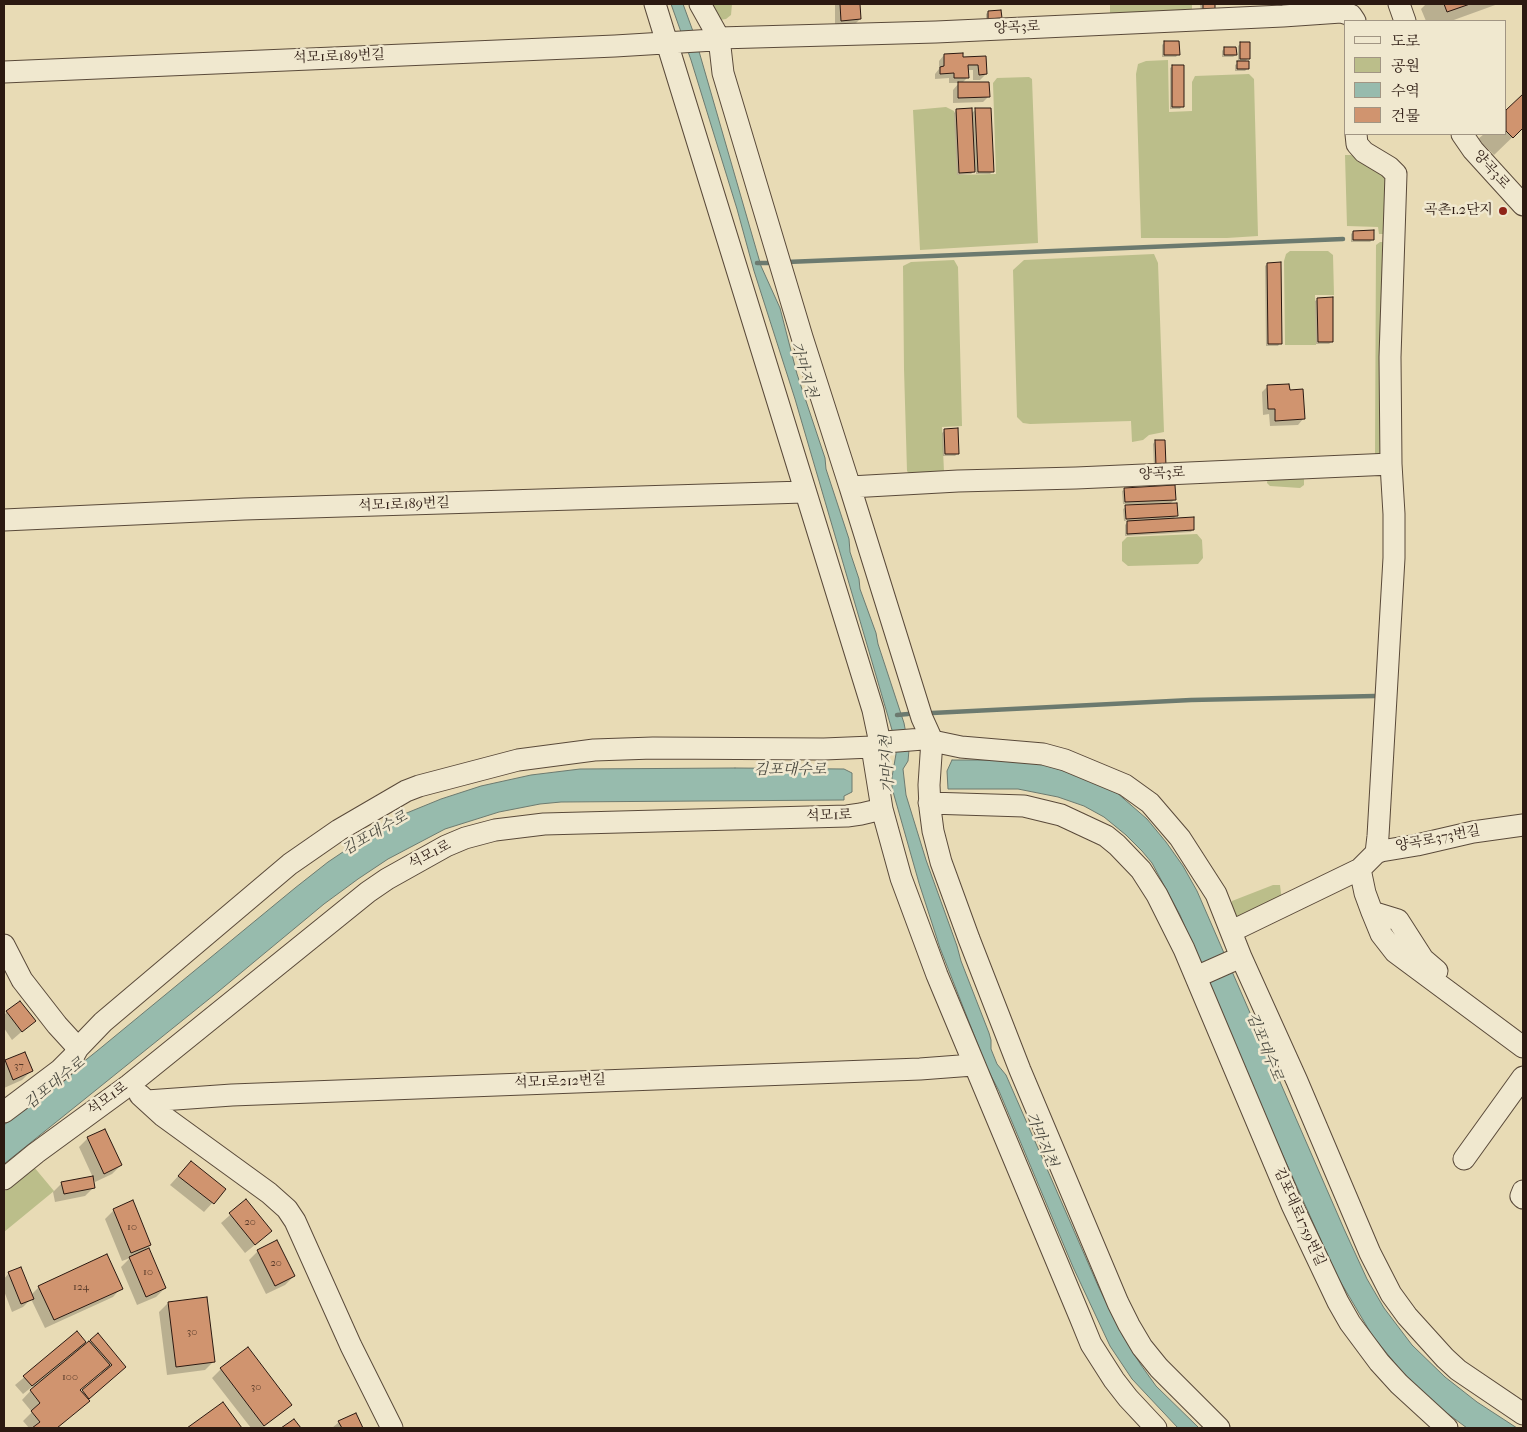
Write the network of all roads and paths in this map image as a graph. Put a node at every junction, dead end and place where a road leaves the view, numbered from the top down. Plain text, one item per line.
1 (654, 4) edge
2 (700, 4) edge
3 (1399, 4) edge
4 (1355, 20) edge
5 (1405, 20) edge
6 (717, 39) junction
7 (670, 43) junction
8 (4, 72) edge
9 (1356, 135) edge
10 (1463, 135) edge
11 (1523, 205) edge
12 (1391, 464) junction
13 (850, 487) junction
14 (804, 492) junction
15 (4, 520) edge
16 (928, 740) junction
17 (879, 744) junction
18 (929, 803) junction
19 (882, 810) junction
20 (1523, 824) edge
21 (1376, 853) junction
22 (1360, 869) junction
23 (1232, 931) junction
24 (4, 945) edge
25 (1238, 958) junction
26 (1199, 975) junction
27 (1523, 1047) edge
28 (78, 1048) junction
29 (973, 1065) junction
30 (1523, 1076) edge
31 (129, 1085) junction
32 (147, 1101) junction
33 (4, 1112) edge
34 (1464, 1159) dead end
35 (4, 1179) edge
36 (1523, 1191) edge
37 (1523, 1198) edge
38 (1523, 1414) edge
39 (392, 1428) edge
40 (1156, 1428) edge
41 (1219, 1428) edge
42 (1447, 1428) edge

1 - 7 street
2 - 6 street
3 - 5 street
4 - 6 street, 양곡3로
6 - 7 street, 양곡3로
6 - 13 street
7 - 8 street, 석모1로189번길
7 - 14 street
9 - 12 street
10 - 11 street, 양곡3로
12 - 13 street, 양곡3로
12 - 21 street
13 - 16 street
14 - 15 street, 석모1로189번길
14 - 17 street
16 - 17 street
16 - 18 street
16 - 23 street
17 - 19 street
17 - 28 street
18 - 26 street, 김포대로1759번길
18 - 41 street
19 - 29 street
19 - 31 street, 석모1로
20 - 21 street, 양곡로373번길
21 - 22 street
22 - 23 street
22 - 27 street
23 - 25 street
24 - 28 street
25 - 26 street
25 - 38 street
26 - 42 street, 김포대로1759번길
28 - 33 street
29 - 32 street, 석모1로212번길
29 - 40 street
30 - 34 street
31 - 32 street
31 - 35 street, 석모1로
32 - 39 street
36 - 37 street

